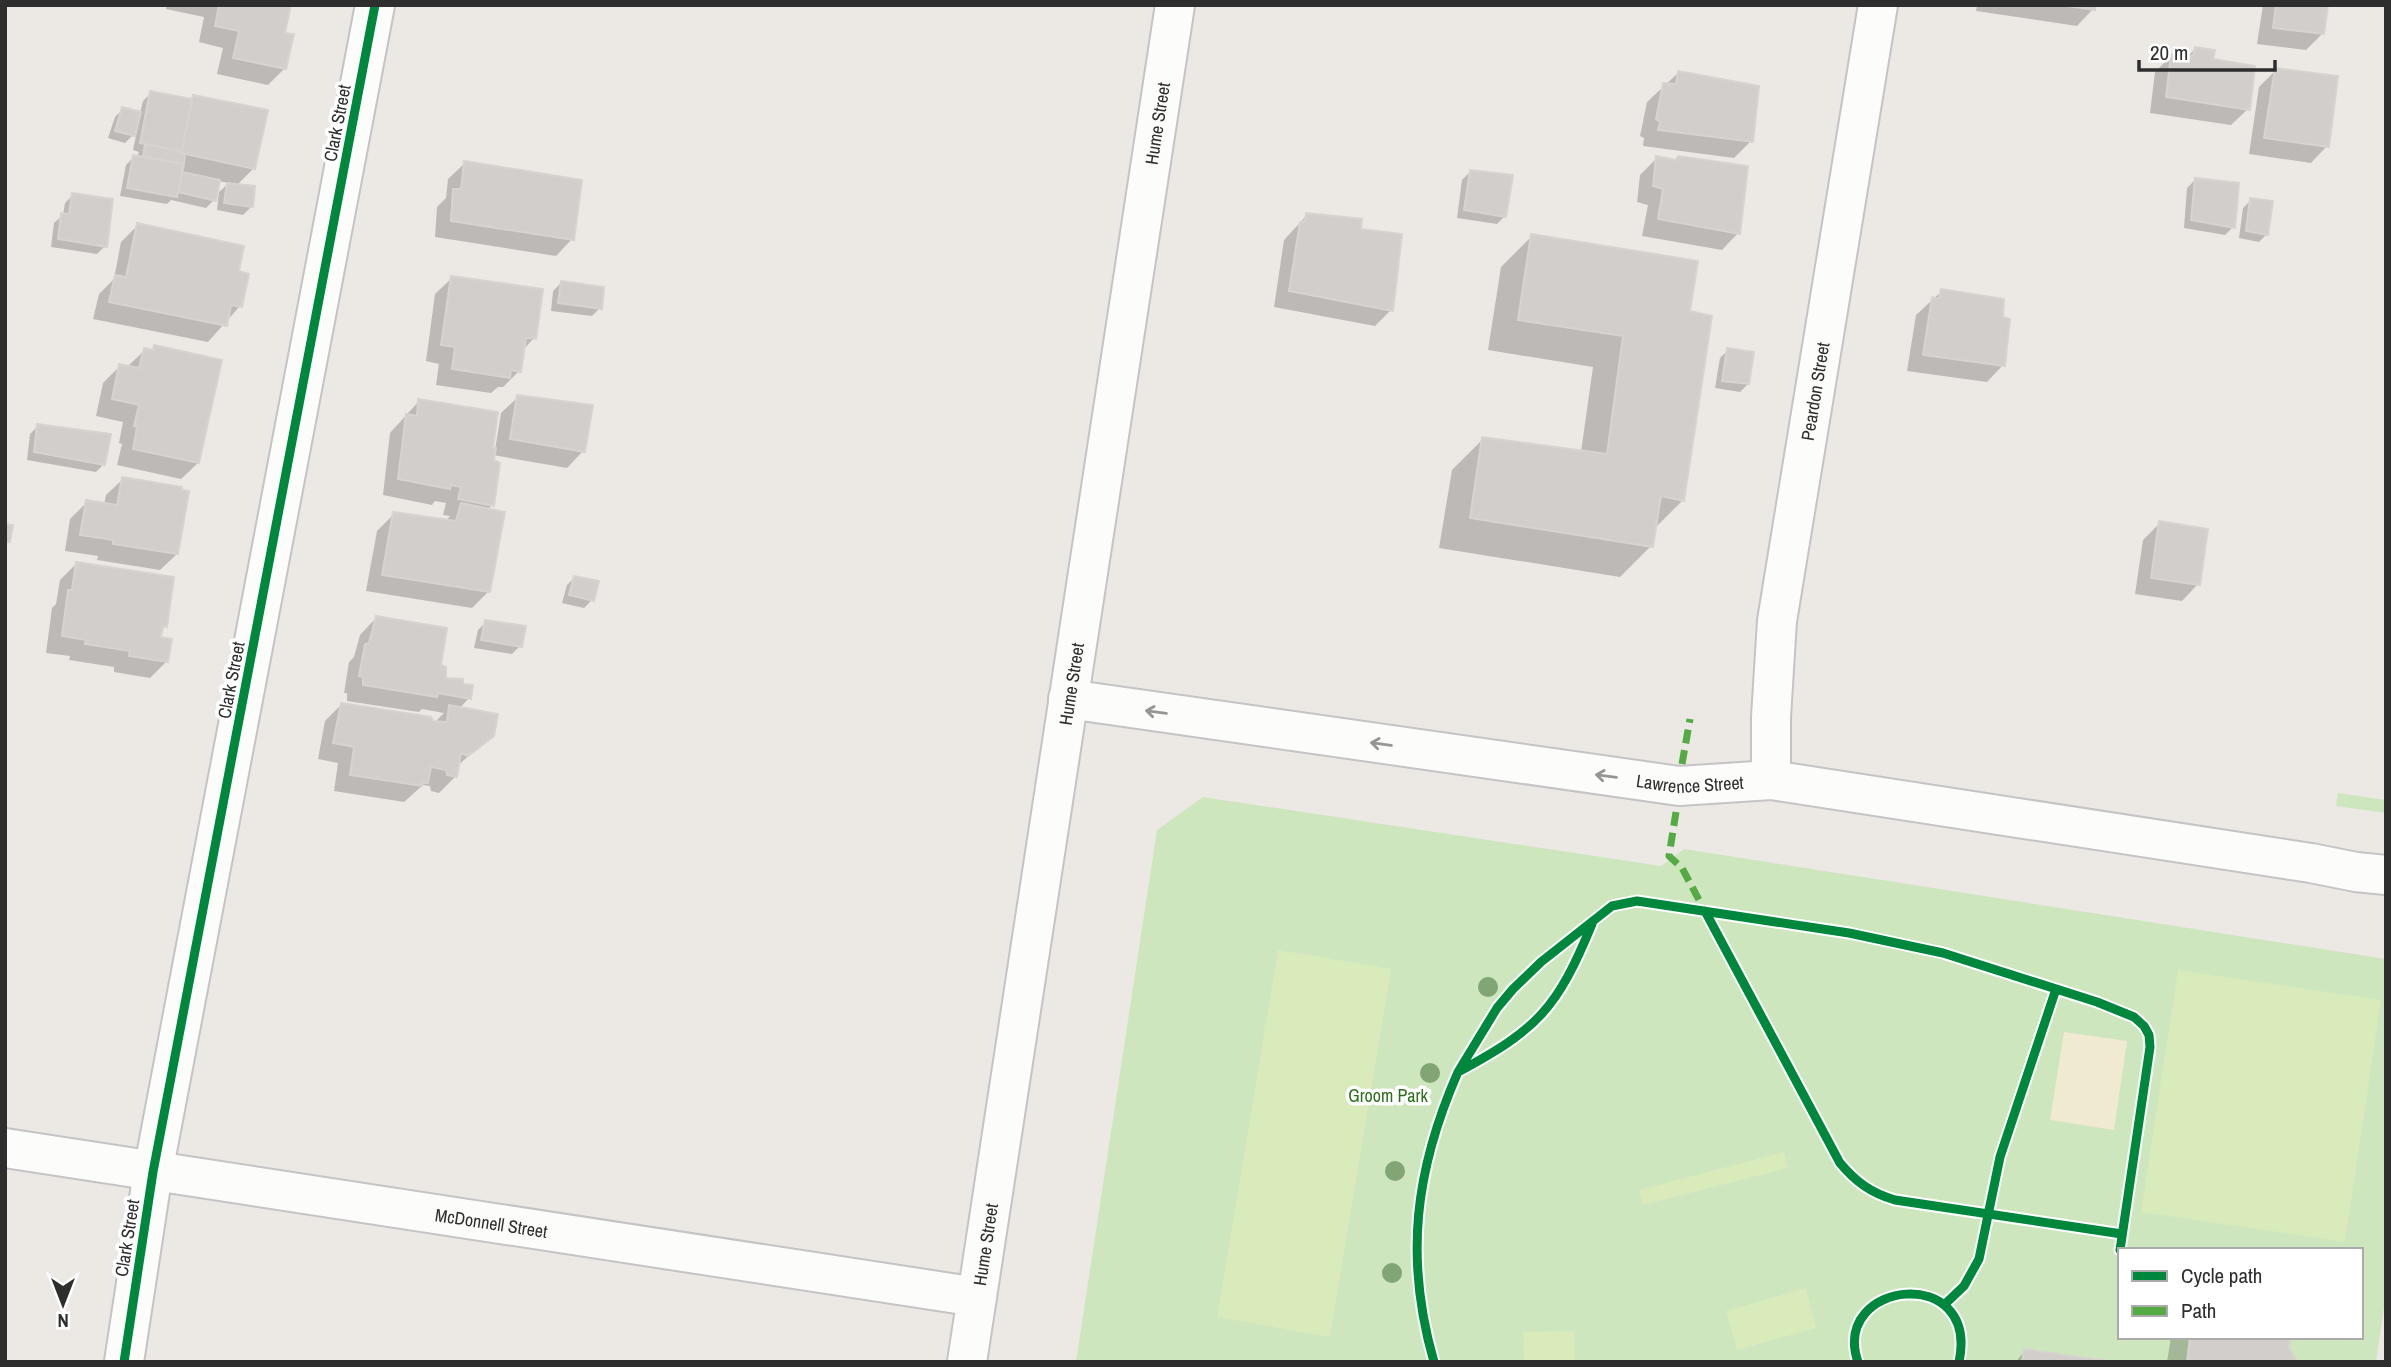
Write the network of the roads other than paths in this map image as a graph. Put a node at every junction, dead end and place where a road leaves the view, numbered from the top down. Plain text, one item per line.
1 (375, 5) edge
2 (1175, 5) edge
3 (1878, 5) edge
4 (1069, 699) junction
5 (1772, 780) junction
6 (2311, 863) junction
7 (2386, 875) edge
8 (2386, 902) edge
9 (5, 1149) edge
10 (153, 1172) junction
11 (976, 1297) junction
12 (124, 1362) edge
13 (967, 1362) edge

1 - 10 street, Clark Street
2 - 4 street, Hume Street
3 - 5 street, Peardon Street
5 -> 4 street, Lawrence Street
4 - 11 street, Hume Street
5 - 6 street, Lawrence Street
6 - 7 street, Lawrence Street
6 - 8 street
9 - 10 street, McDonnell Street
10 - 11 street, McDonnell Street
10 - 12 street, Clark Street
11 - 13 street, Hume Street

